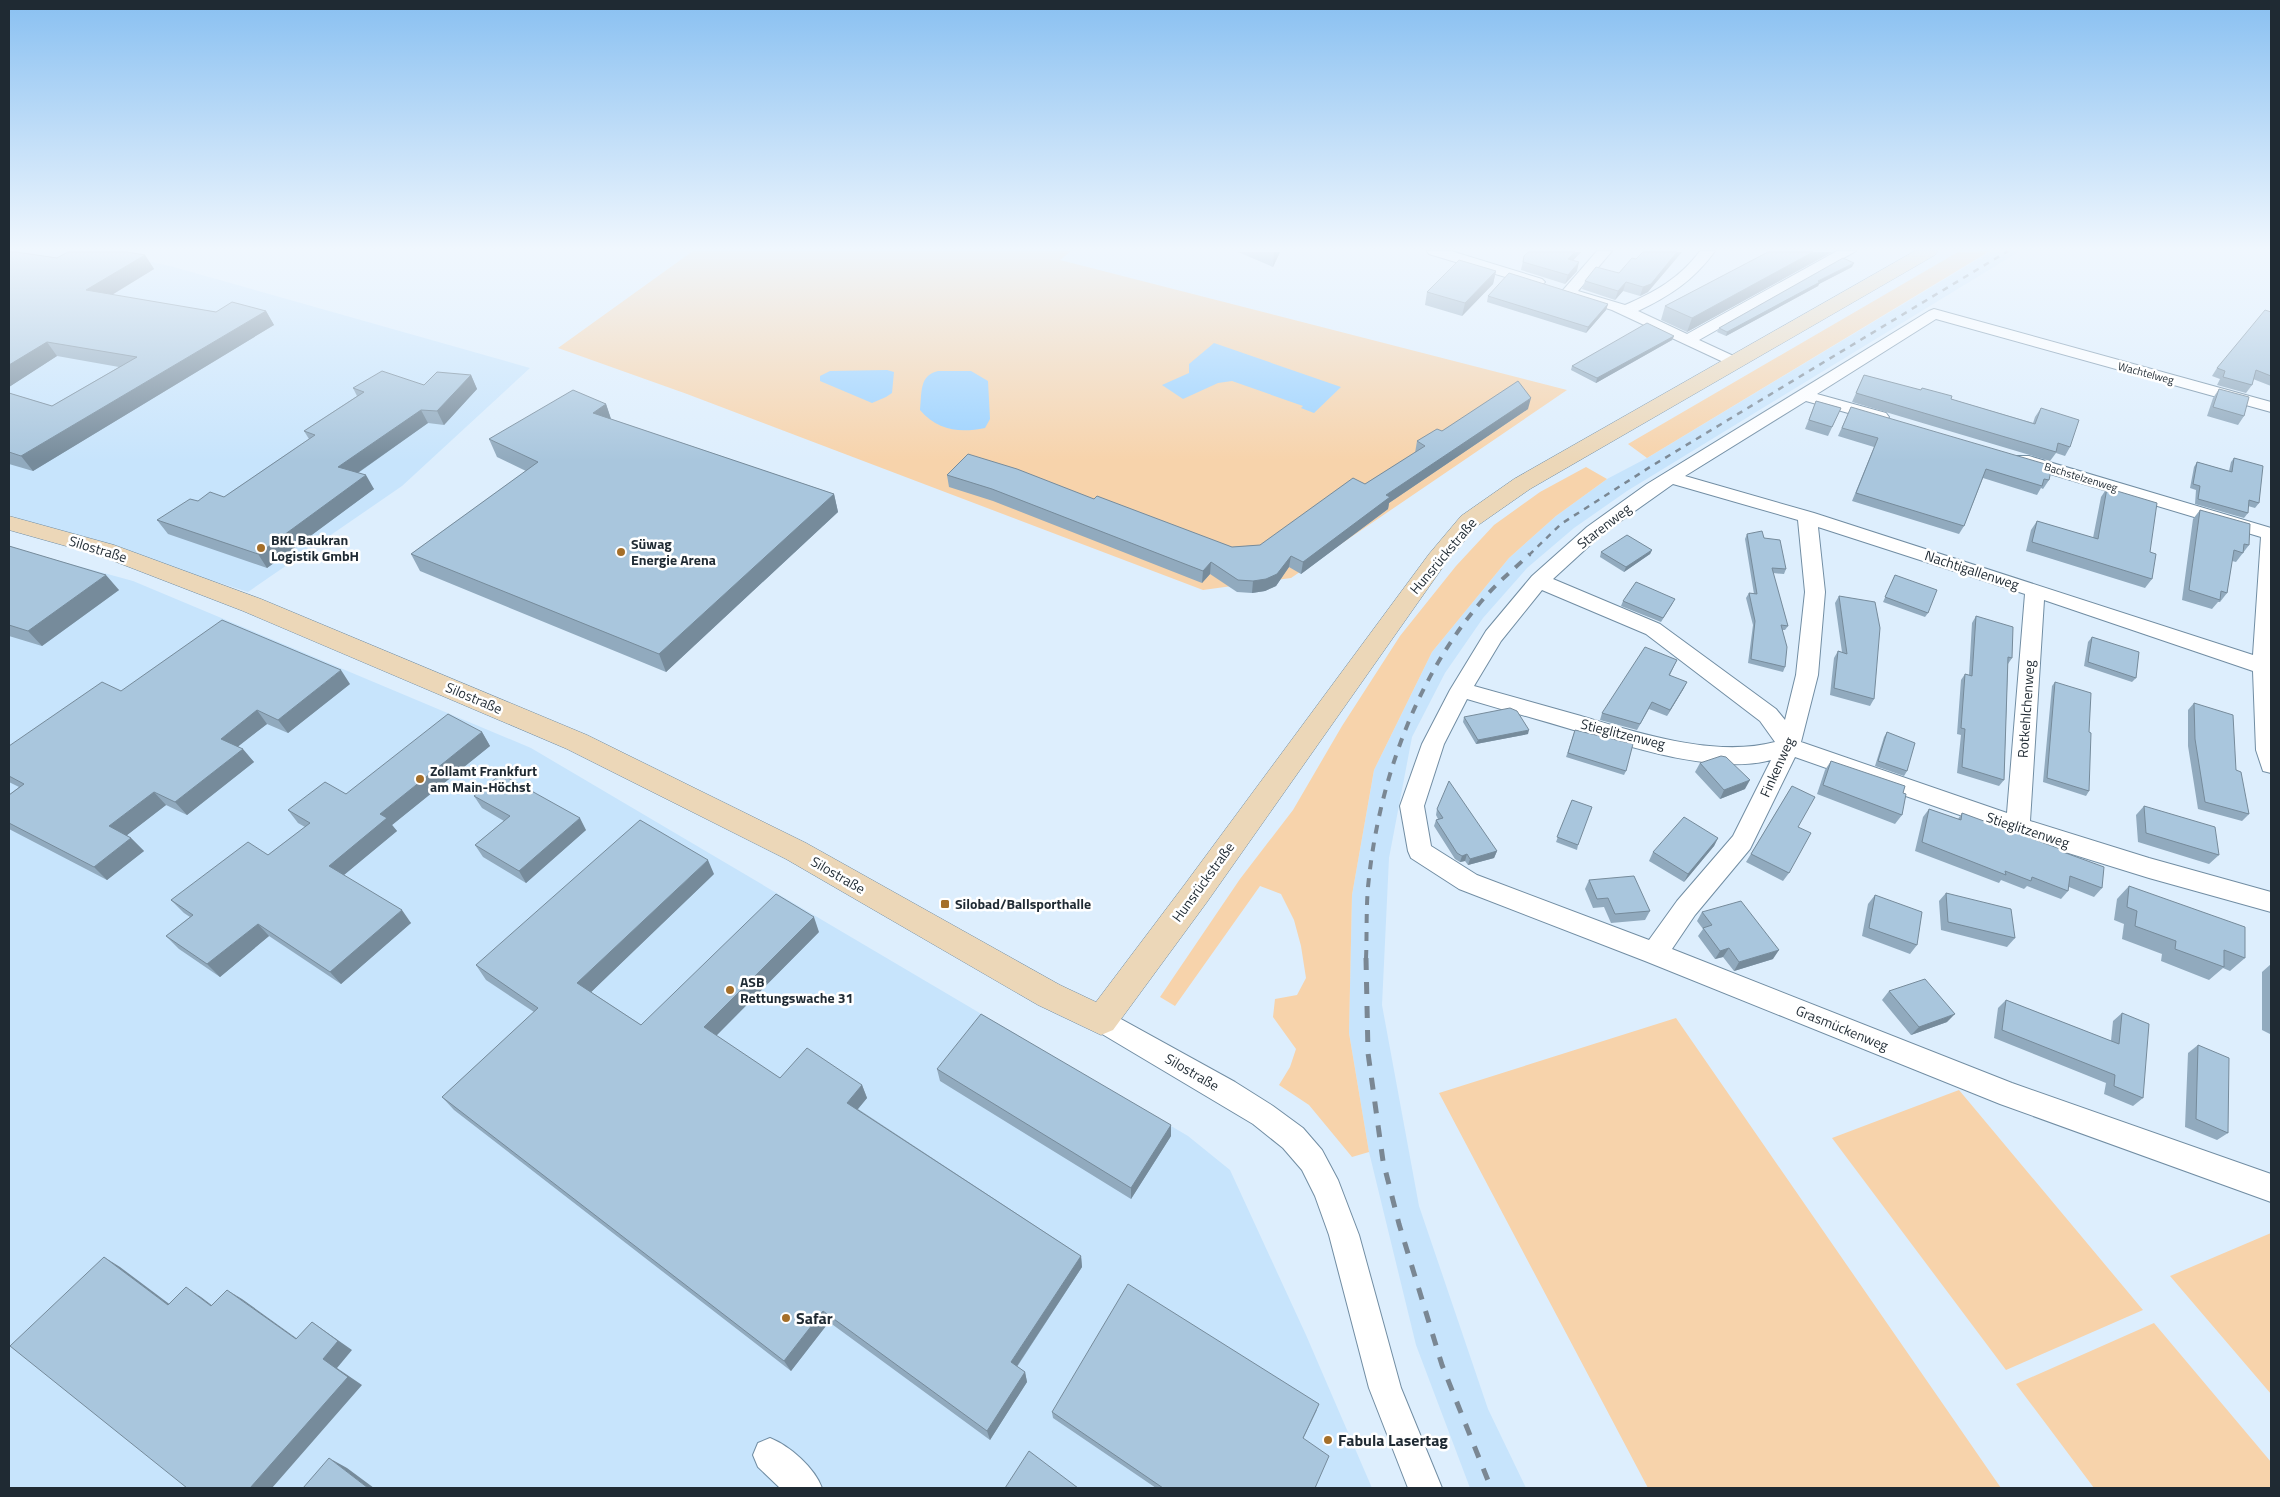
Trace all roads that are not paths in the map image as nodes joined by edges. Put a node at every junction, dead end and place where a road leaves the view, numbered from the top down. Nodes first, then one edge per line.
1 (1646, 321) edge
2 (1722, 321) edge
3 (1807, 321) edge
4 (1923, 321) edge
5 (1959, 321) edge
6 (1687, 340) junction
7 (1734, 362) junction
8 (1804, 395) junction
9 (2271, 407) edge
10 (1899, 423) edge
11 (2004, 454) edge
12 (1670, 477) junction
13 (1806, 517) junction
14 (9, 523) edge
15 (2271, 534) edge
16 (1539, 581) junction
17 (2035, 590) junction
18 (2267, 667) edge
19 (1460, 690) junction
20 (1789, 746) junction
21 (2271, 765) edge
22 (2018, 828) junction
23 (1420, 851) joint
24 (2271, 902) edge
25 (1654, 954) junction
26 (1101, 1020) junction
27 (2271, 1188) edge
28 (770, 1455) dead end
29 (805, 1488) edge
30 (1425, 1488) edge

1 - 6 street
2 - 6 street
3 - 7 main road, Hunsrückstraße
4 - 8 street, Starenweg
5 - 9 street, Wachtelweg
6 - 7 street
7 - 26 main road, Hunsrückstraße
8 - 10 street
8 - 12 street, Starenweg
11 - 15 street, Bachstelzenweg
12 - 13 street, Nachtigallenweg
12 - 16 street, Starenweg
13 - 17 street, Nachtigallenweg
13 - 20 street, Finkenweg
14 - 26 main road, Silostraße
15 - 18 street
16 - 19 street, Starenweg
16 - 20 street
17 - 18 street, Nachtigallenweg
17 - 22 street, Rotkehlchenweg
18 - 21 street
19 - 20 street, Stieglitzenweg
19 - 23 street, Starenweg
20 - 22 street, Stieglitzenweg
20 - 25 street, Finkenweg
22 - 24 street, Stieglitzenweg
23 - 25 street, Grasmückenweg
25 - 27 street, Grasmückenweg
26 - 30 street, Silostraße
28 - 29 street

